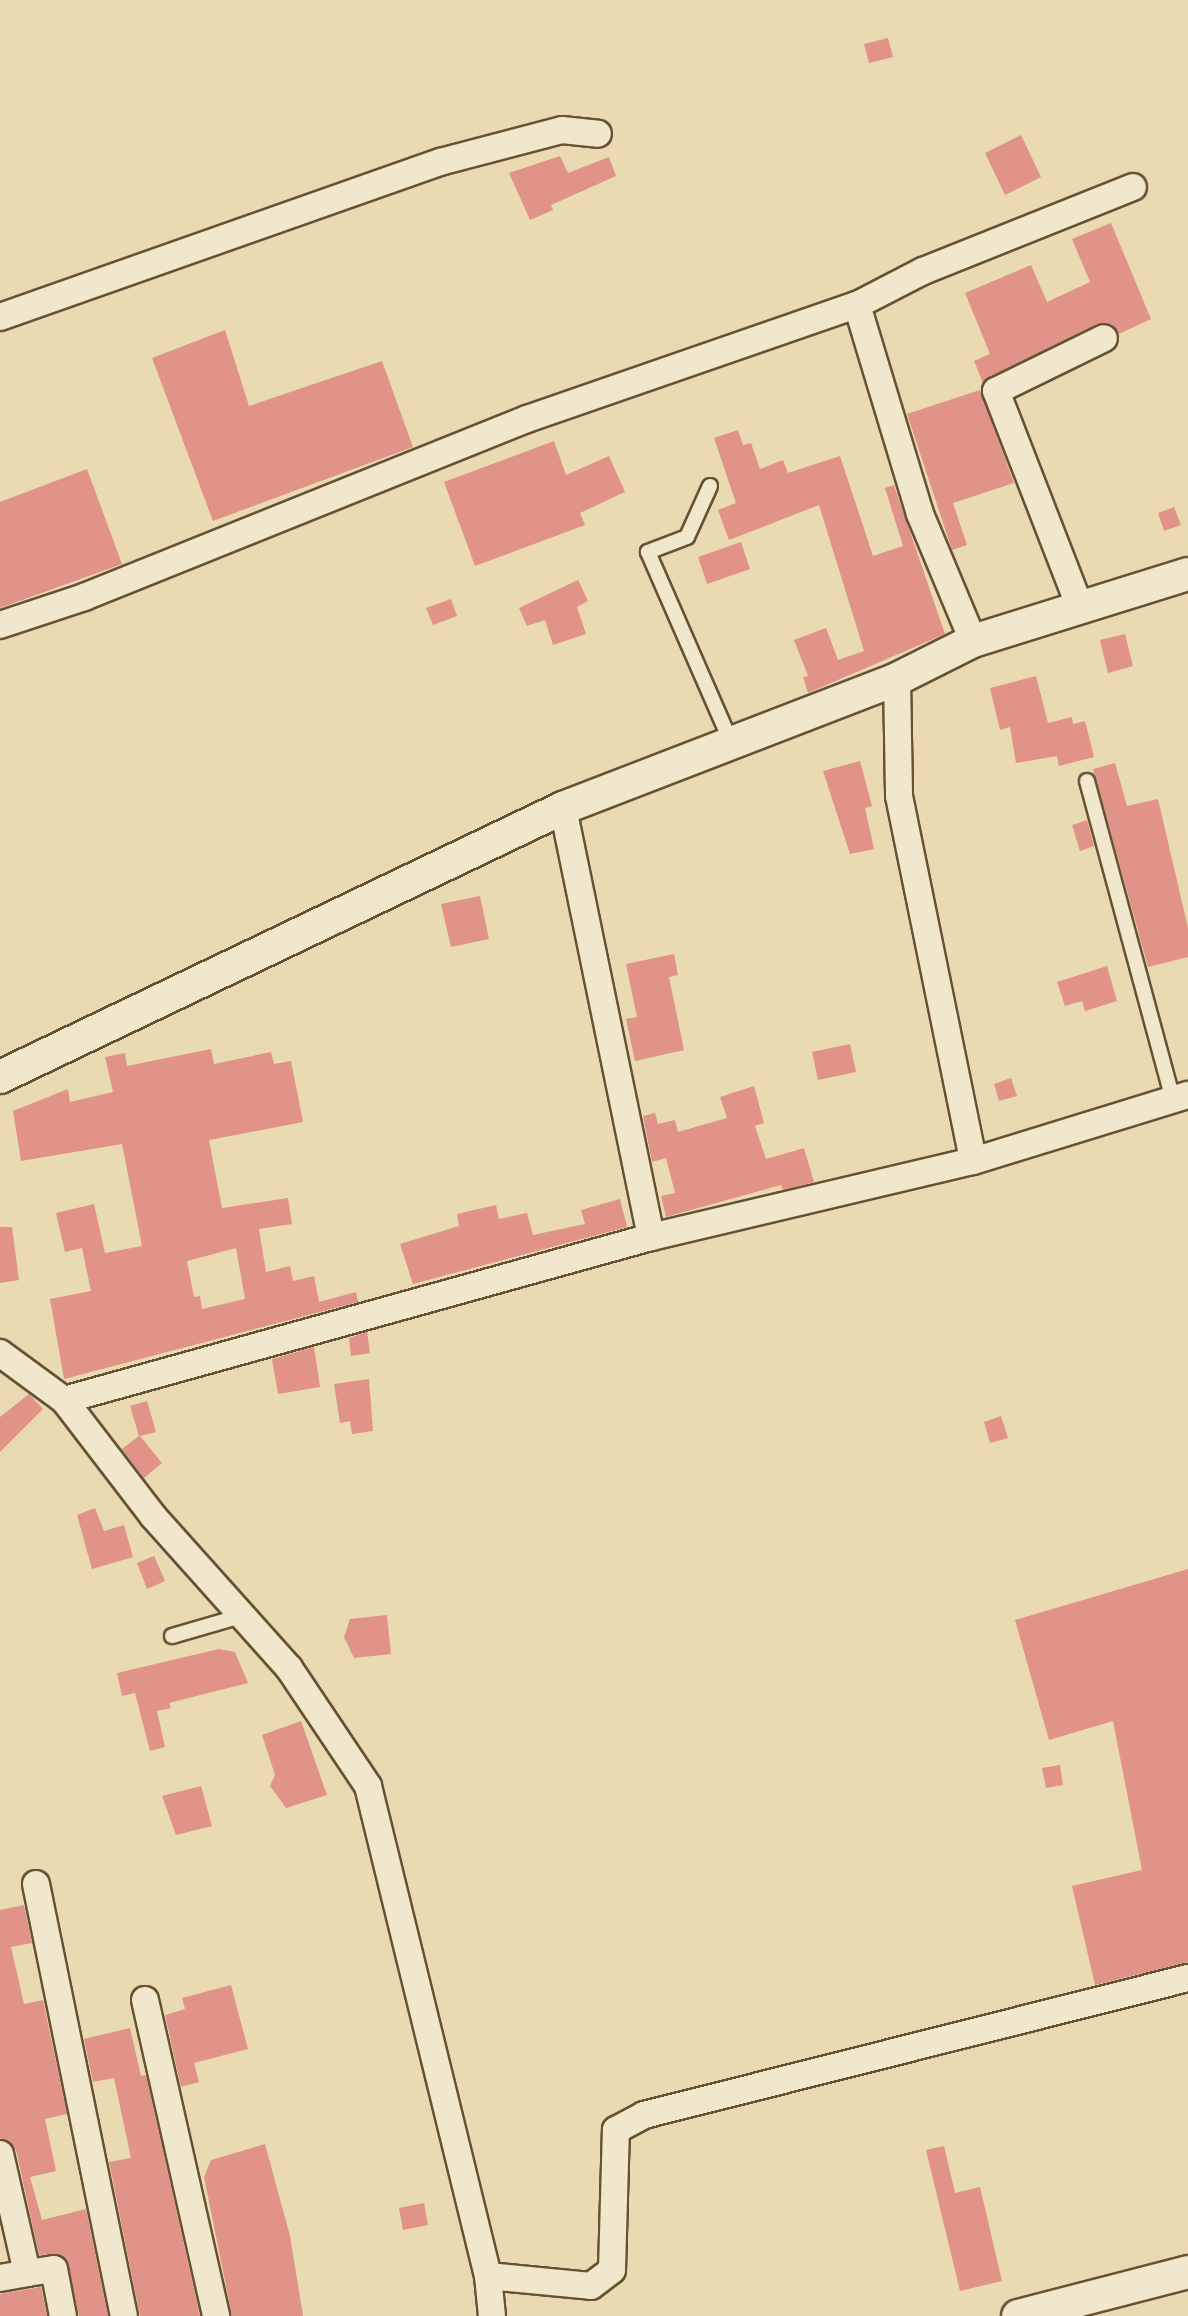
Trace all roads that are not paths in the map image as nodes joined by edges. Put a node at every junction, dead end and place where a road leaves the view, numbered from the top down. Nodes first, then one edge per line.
1 (598, 134) dead end
2 (1133, 187) dead end
3 (857, 305) junction
4 (0, 317) edge
5 (1104, 338) dead end
6 (710, 486) dead end
7 (1188, 574) edge
8 (1081, 610) junction
9 (0, 625) edge
10 (973, 641) junction
11 (897, 679) junction
12 (731, 742) junction
13 (1087, 781) dead end
14 (563, 808) junction
15 (0, 1077) edge
16 (1180, 1098) edge
17 (973, 1161) junction
18 (651, 1237) junction
19 (0, 1353) edge
20 (64, 1400) junction
21 (241, 1616) junction
22 (172, 1636) dead end
23 (36, 1884) dead end
24 (1188, 1978) edge
25 (145, 2000) dead end
26 (0, 2154) edge
27 (1188, 2272) edge
28 (27, 2273) junction
29 (488, 2276) junction
30 (0, 2278) edge
31 (63, 2316) edge
32 (124, 2316) edge
33 (216, 2316) edge
34 (492, 2316) edge
35 (1018, 2316) edge

1 - 4 street
2 - 3 street
3 - 9 street
3 - 10 street
5 - 8 street
6 - 12 lane
7 - 8 street
8 - 10 street
10 - 11 street
11 - 12 street
11 - 17 street
12 - 14 street
13 - 16 lane
14 - 15 street
14 - 18 street
16 - 17 street
17 - 18 street
18 - 20 street
19 - 20 street
20 - 21 street
21 - 22 lane
21 - 29 street
23 - 32 street
24 - 29 street
25 - 33 street
26 - 28 street
27 - 35 street
28 - 30 street
28 - 31 street
29 - 34 street

